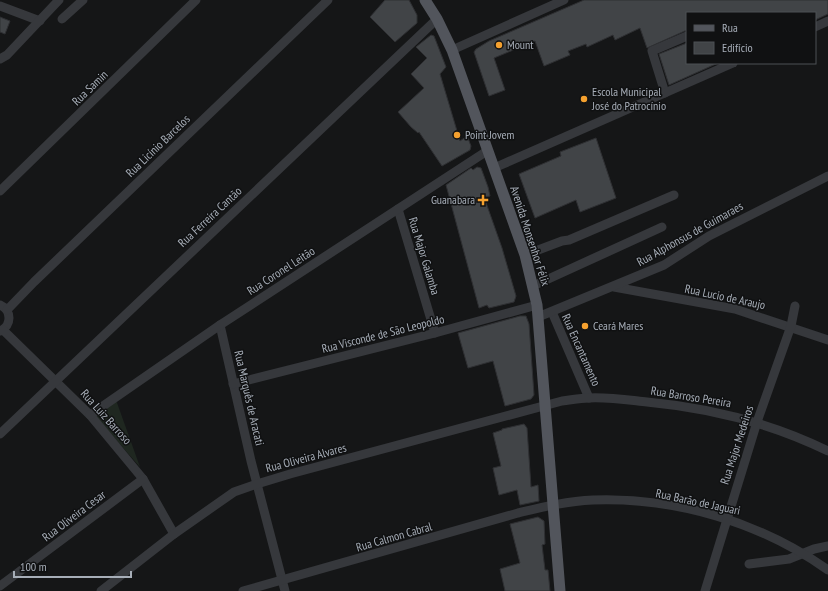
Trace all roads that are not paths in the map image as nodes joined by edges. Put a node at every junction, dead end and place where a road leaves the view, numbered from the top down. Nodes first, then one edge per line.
1 (59, 0) edge
2 (196, 0) edge
3 (328, 0) edge
4 (425, 0) edge
5 (564, 0) edge
6 (79, 1) edge
7 (0, 6) edge
8 (62, 19) dead end
9 (437, 19) junction
10 (40, 20) junction
11 (828, 21) edge
12 (816, 27) edge
13 (686, 36) edge
14 (452, 50) junction
15 (2, 56) edge
16 (731, 64) edge
17 (666, 93) junction
18 (487, 151) junction
19 (494, 168) junction
20 (828, 176) edge
21 (0, 191) edge
22 (674, 195) dead end
23 (398, 209) junction
24 (662, 227) dead end
25 (525, 255) junction
26 (533, 286) junction
27 (614, 286) junction
28 (537, 305) junction
29 (795, 306) dead end
30 (4, 308) edge
31 (552, 312) junction
32 (538, 318) junction
33 (220, 326) junction
34 (791, 326) junction
35 (2, 331) edge
36 (435, 334) junction
37 (828, 340) edge
38 (56, 380) junction
39 (233, 384) junction
40 (589, 398) junction
41 (545, 405) junction
42 (90, 415) junction
43 (757, 422) junction
44 (0, 434) edge
45 (828, 451) edge
46 (143, 479) junction
47 (257, 484) junction
48 (552, 505) junction
49 (727, 518) junction
50 (174, 534) junction
51 (828, 546) edge
52 (804, 553) junction
53 (748, 564) dead end
54 (828, 570) edge
55 (282, 581) junction
56 (0, 586) edge
57 (559, 589) edge
58 (101, 591) edge
59 (243, 591) edge
60 (285, 591) edge
61 (705, 591) edge

1 - 10 street
2 - 21 street, Rua Samin
3 - 30 street, Rua Licínio Barcelos
4 - 9 main road, Avenida Monsenhor Félix
5 - 14 street
6 - 8 street
7 - 10 street
9 - 14 main road, Avenida Monsenhor Félix
9 - 38 street, Rua Ferreira Cantão
10 - 15 street
11 - 12 street
13 - 17 street
14 - 18 main road, Avenida Monsenhor Félix
16 - 17 street
17 - 19 street
18 - 19 main road, Avenida Monsenhor Félix
18 - 23 street, Rua Coronel Leitão
19 - 25 main road, Avenida Monsenhor Félix
20 - 27 street, Rua Alphonsus de Guimaraes
22 - 25 street
23 - 33 street, Rua Coronel Leitão
23 - 36 street, Rua Major Galamba
24 - 26 street
25 - 26 main road, Avenida Monsenhor Félix
26 - 28 main road, Avenida Monsenhor Félix
27 - 31 street, Rua Alphonsus de Guimaraes
27 - 34 street, Rua Lucio de Araujo
28 - 32 main road, Avenida Monsenhor Félix
28 - 36 street, Rua Visconde de São Leopoldo
29 - 34 street, Rua Major Medeiros
30 - 35 street
31 - 32 street, Rua Alphonsus de Guimaraes
31 - 40 street, Rua Encantamento
32 - 41 main road, Avenida Monsenhor Félix
33 - 39 street, Rua Marquês de Aracati
33 - 42 street, Rua Coronel Leitão
34 - 37 street, Rua Lucio de Araujo
34 - 43 street, Rua Major Medeiros
35 - 38 street, Rua Luiz Barroso
36 - 39 street, Rua Visconde de São Leopoldo
38 - 42 street, Rua Luiz Barroso
38 - 44 street, Rua Ferreira Cantão
39 - 47 street, Rua Marquês de Aracati
40 - 41 street, Rua Barroso Pereira
40 - 43 street, Rua Barroso Pereira
41 - 47 street, Rua Oliveira Alvares
41 - 48 main road, Avenida Monsenhor Félix
42 - 46 street, Rua Luiz Barroso
43 - 45 street, Rua Barroso Pereira
43 - 49 street, Rua Major Medeiros
46 - 50 street, Rua Luiz Barroso
46 - 56 street, Rua Oliveira Cesar
47 - 50 street, Rua Oliveira Alvares
47 - 55 street, Rua Marquês de Aracati
48 - 49 street, Rua Barão de Jaguari
48 - 55 street, Rua Calmon Cabral
48 - 57 main road, Avenida Monsenhor Félix
49 - 52 street, Rua Barão de Jaguari
49 - 61 street, Rua Major Medeiros
50 - 58 street, Rua Oliveira Alvares
51 - 52 street
52 - 53 street
52 - 54 street, Rua Barão de Jaguari
55 - 59 street, Rua Calmon Cabral
55 - 60 street, Rua Marquês de Aracati

